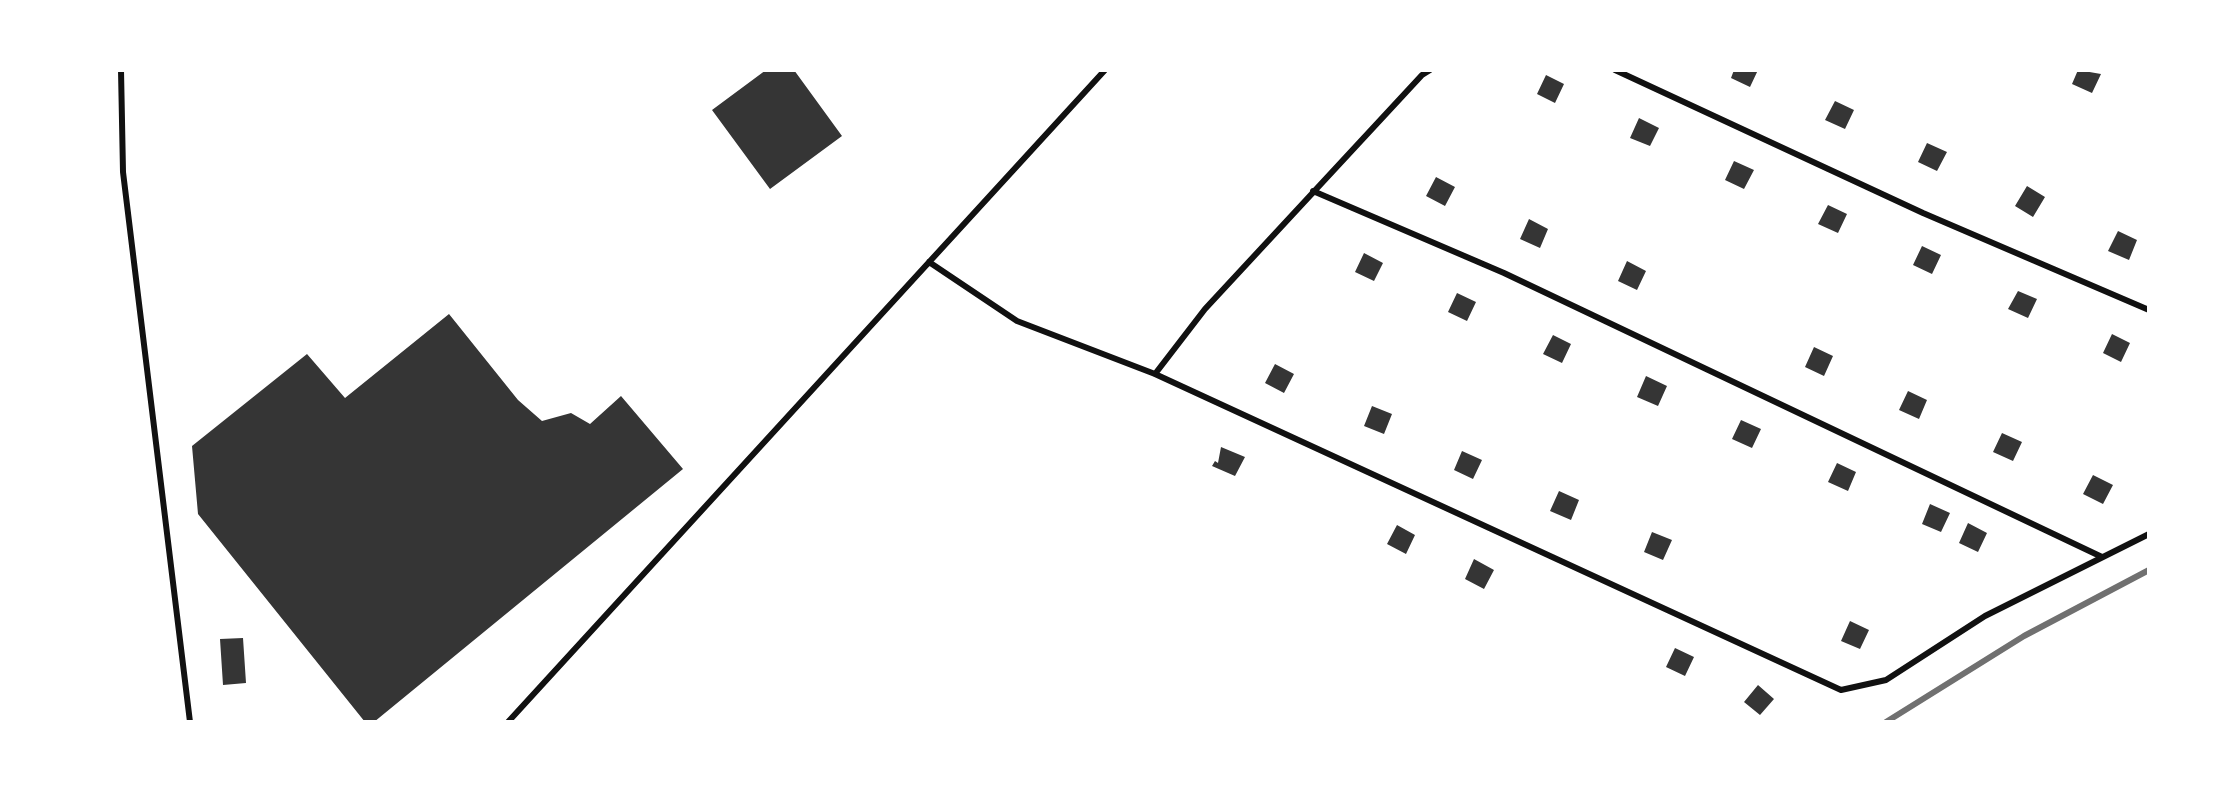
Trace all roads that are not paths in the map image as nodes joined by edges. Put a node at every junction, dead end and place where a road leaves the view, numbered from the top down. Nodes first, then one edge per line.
1 (121, 70) edge
2 (1105, 70) edge
3 (1430, 70) edge
4 (1615, 70) edge
5 (1313, 191) junction
6 (929, 262) junction
7 (2149, 310) edge
8 (1155, 374) junction
9 (2149, 534) edge
10 (2102, 557) junction
11 (190, 722) edge
12 (508, 722) edge

1 - 11 lane
2 - 6 lane
3 - 5 lane
4 - 7 lane
5 - 8 lane
5 - 10 lane
6 - 8 lane
6 - 12 lane
8 - 10 lane
9 - 10 lane

